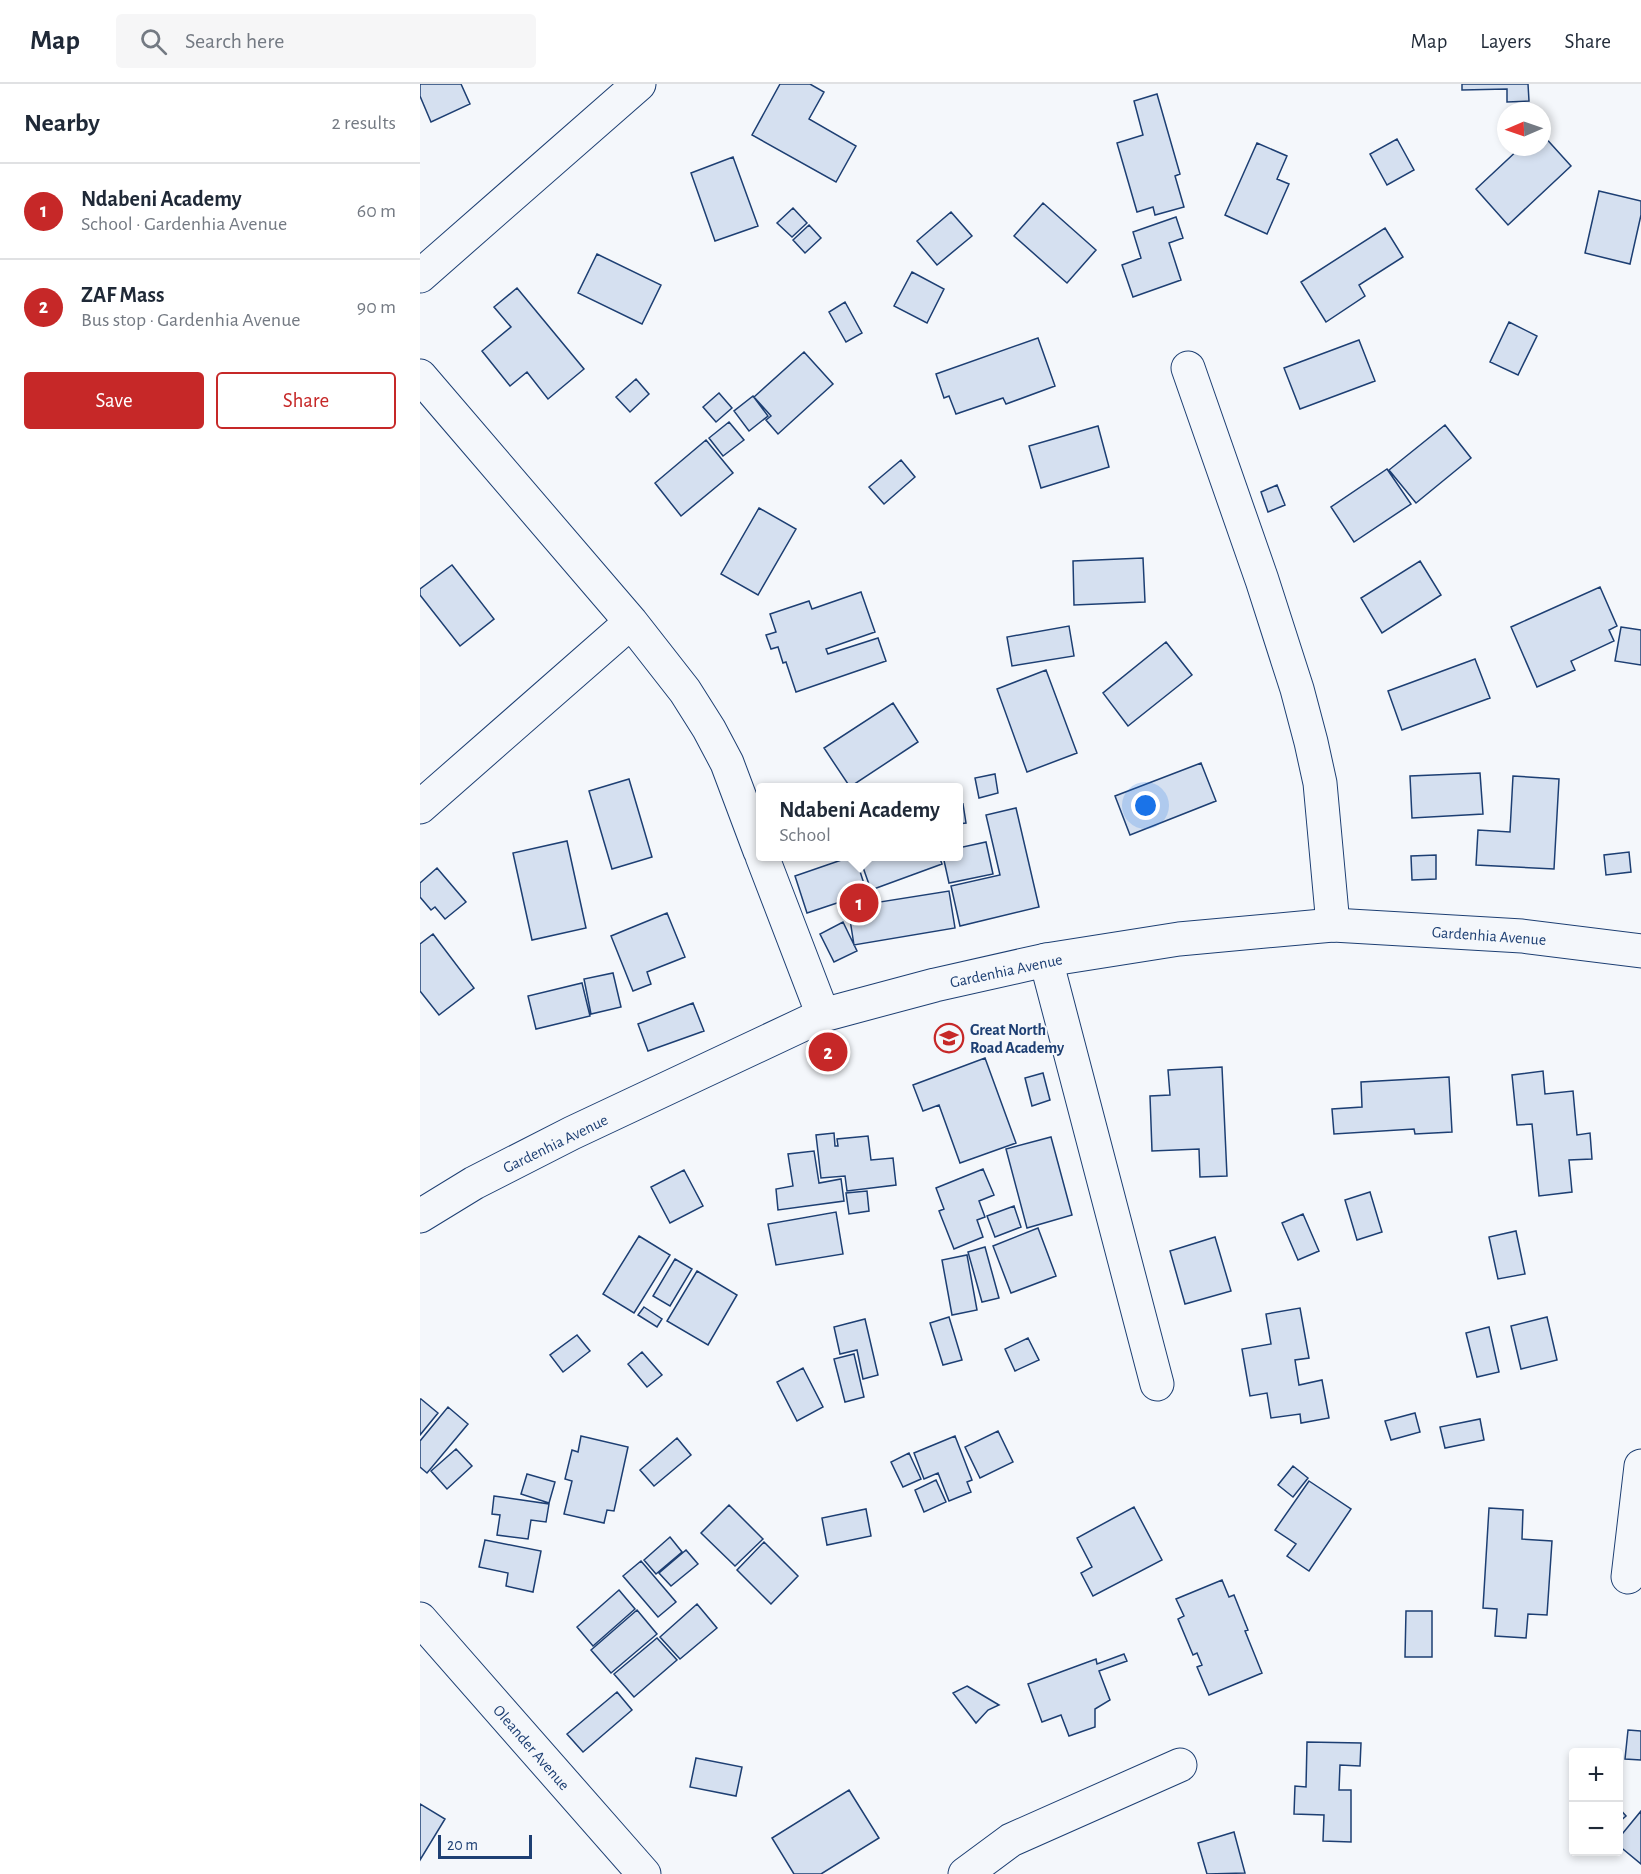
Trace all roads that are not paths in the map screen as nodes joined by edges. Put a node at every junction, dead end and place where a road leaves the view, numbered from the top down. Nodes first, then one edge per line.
1 (639, 84) edge
2 (420, 276) edge
3 (1188, 368) dead end
4 (420, 376) edge
5 (631, 622) junction
6 (420, 807) edge
7 (756, 840) edge
8 (764, 861) edge
9 (1333, 925) junction
10 (1641, 951) edge
11 (1046, 960) junction
12 (823, 1015) junction
13 (420, 1216) edge
14 (1157, 1384) dead end
15 (1641, 1466) edge
16 (1628, 1577) dead end
17 (420, 1619) edge
18 (1180, 1765) dead end
19 (644, 1874) edge
20 (965, 1874) edge

1 - 2 street
3 - 9 street
4 - 5 street
5 - 6 street
5 - 7 street
8 - 12 street
9 - 10 street, Gardenhia Avenue
9 - 11 street, Gardenhia Avenue
11 - 12 street, Gardenhia Avenue
11 - 14 street
12 - 13 street, Gardenhia Avenue
15 - 16 street
17 - 19 street, Oleander Avenue
18 - 20 street

